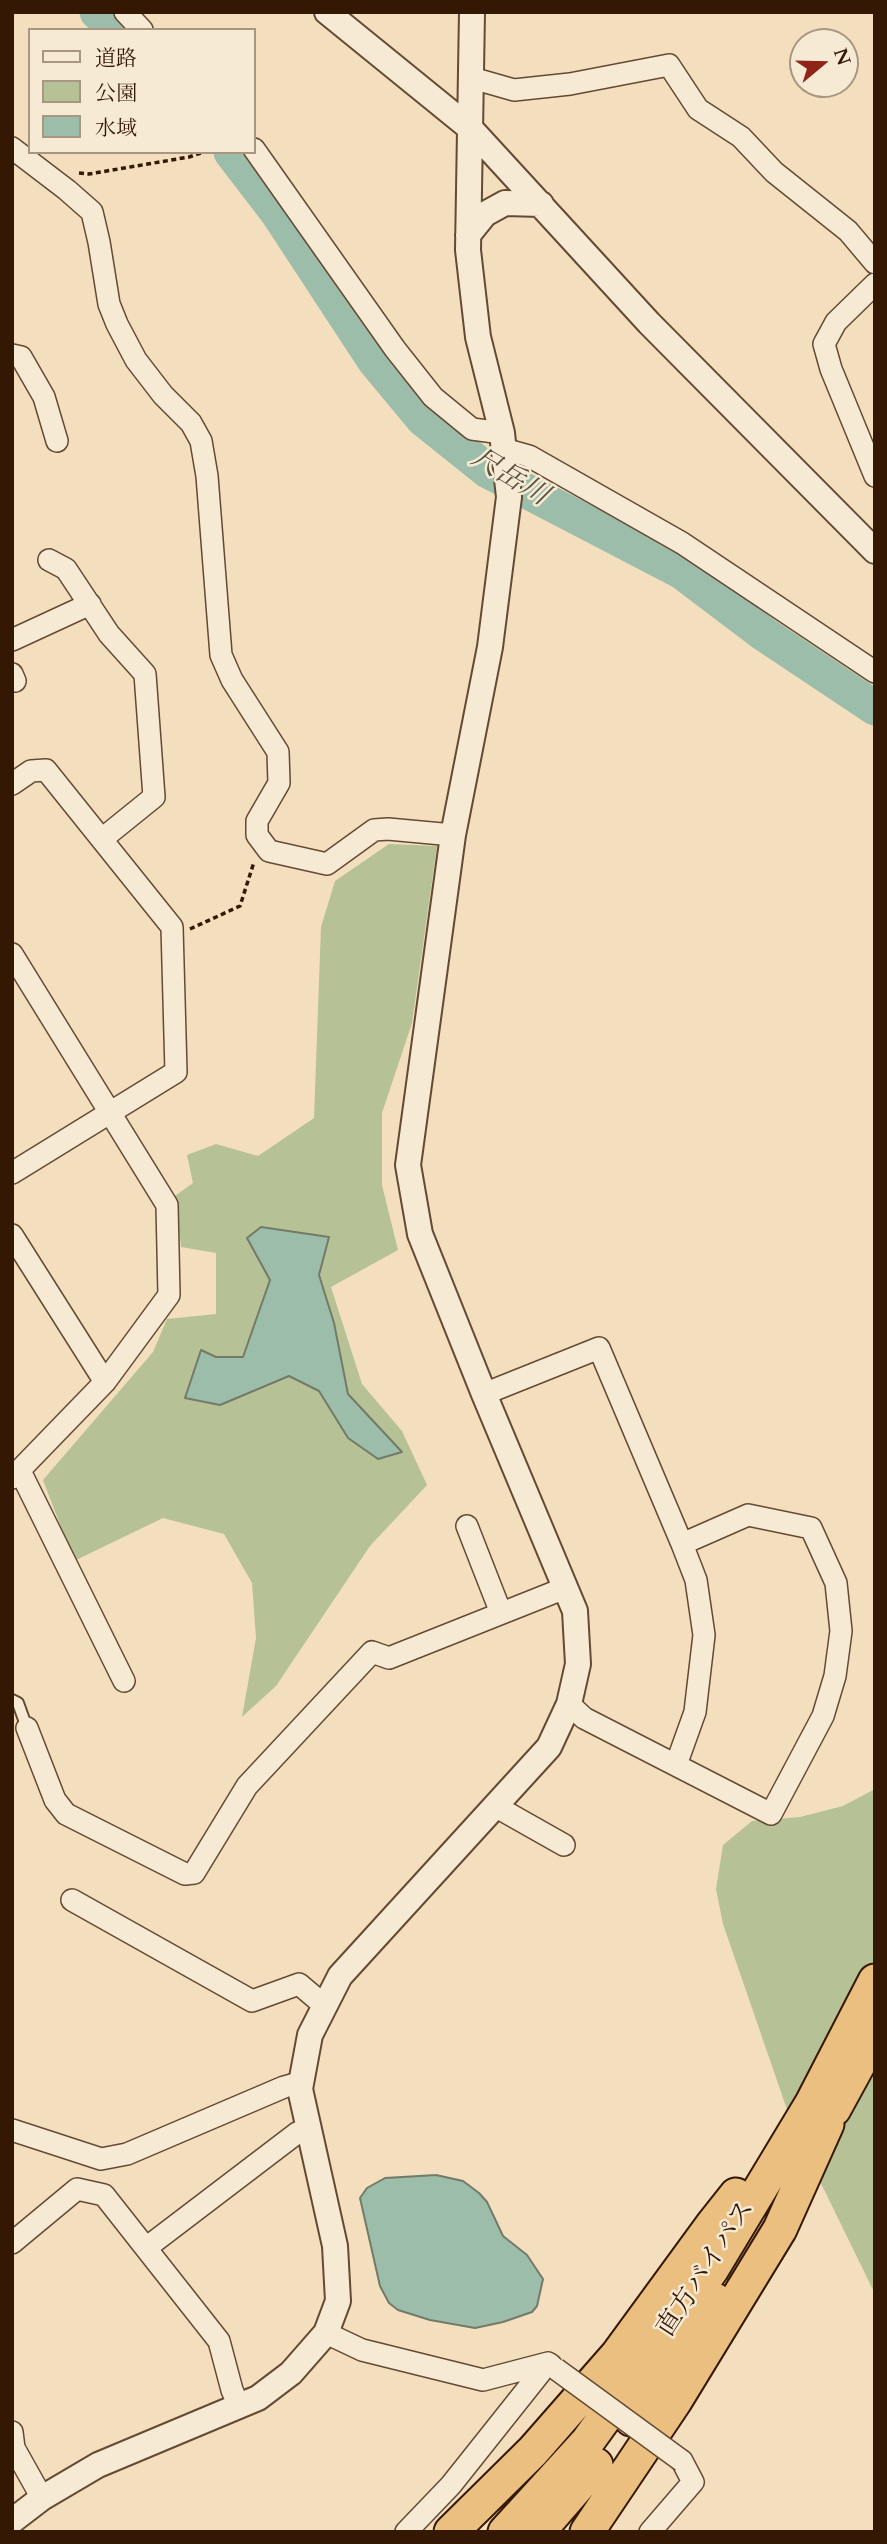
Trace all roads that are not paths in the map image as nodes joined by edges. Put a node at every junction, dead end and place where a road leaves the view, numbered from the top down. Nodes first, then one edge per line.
1 (125, 12) edge
2 (327, 12) edge
3 (472, 12) edge
4 (140, 28) edge
5 (472, 78) junction
6 (471, 129) junction
7 (12, 148) edge
8 (256, 152) edge
9 (541, 204) junction
10 (468, 235) junction
11 (875, 263) edge
12 (875, 284) edge
13 (12, 355) edge
14 (57, 441) dead end
15 (503, 445) junction
16 (875, 476) edge
17 (875, 550) edge
18 (49, 560) dead end
19 (90, 604) junction
20 (12, 640) edge
21 (875, 672) edge
22 (12, 783) edge
23 (453, 835) junction
24 (102, 839) junction
25 (12, 954) edge
26 (110, 1113) junction
27 (12, 1173) edge
28 (12, 1235) edge
29 (105, 1382) junction
30 (484, 1394) junction
31 (16, 1474) edge
32 (467, 1526) dead end
33 (682, 1544) junction
34 (565, 1588) junction
35 (501, 1614) junction
36 (124, 1681) dead end
37 (12, 1700) edge
38 (569, 1704) junction
39 (27, 1728) joint
40 (676, 1765) junction
41 (495, 1805) junction
42 (564, 1845) dead end
43 (72, 1900) dead end
44 (875, 1982) edge
45 (324, 2006) junction
46 (875, 2034) edge
47 (302, 2082) junction
48 (820, 2113) junction
49 (309, 2129) junction
50 (12, 2130) edge
51 (12, 2243) edge
52 (146, 2248) junction
53 (326, 2333) junction
54 (552, 2366) junction
55 (239, 2406) junction
56 (12, 2432) edge
57 (42, 2498) junction
58 (12, 2521) edge
59 (407, 2532) edge
60 (451, 2532) edge
61 (505, 2532) edge
62 (538, 2532) edge
63 (587, 2532) edge
64 (650, 2532) edge

1 - 4 street
2 - 6 street
3 - 5 street
5 - 6 street
5 - 11 street
6 - 9 street
6 - 10 street
7 - 23 street
8 - 15 street
9 - 10 street
9 - 17 street
10 - 15 street
12 - 16 street
13 - 14 street
15 - 21 street
15 - 23 street
18 - 19 street
19 - 20 street
19 - 24 street
22 - 24 street
23 - 30 street
24 - 26 street
25 - 26 street
26 - 27 street
26 - 29 street
28 - 29 street
29 - 31 street
30 - 33 street
30 - 34 street
31 - 36 street
32 - 35 street
33 - 40 street
33 - 40 street
34 - 35 street
34 - 38 street
35 - 39 street
37 - 39 lane
38 - 40 street
38 - 41 street
41 - 42 street
41 - 45 street
43 - 45 street
44 - 48 highway, 直方バイパス
45 - 47 street
46 - 48 highway, 直方バイパス
47 - 49 street
47 - 50 street
48 - 60 highway
48 - 61 highway, 直方バイパス
48 - 62 highway, 直方バイパス
48 - 63 highway
49 - 52 street
49 - 53 street
51 - 52 street
52 - 55 street
53 - 54 street
53 - 55 street
54 - 59 street
54 - 64 street, bridge
55 - 57 street
56 - 57 street
57 - 58 street

